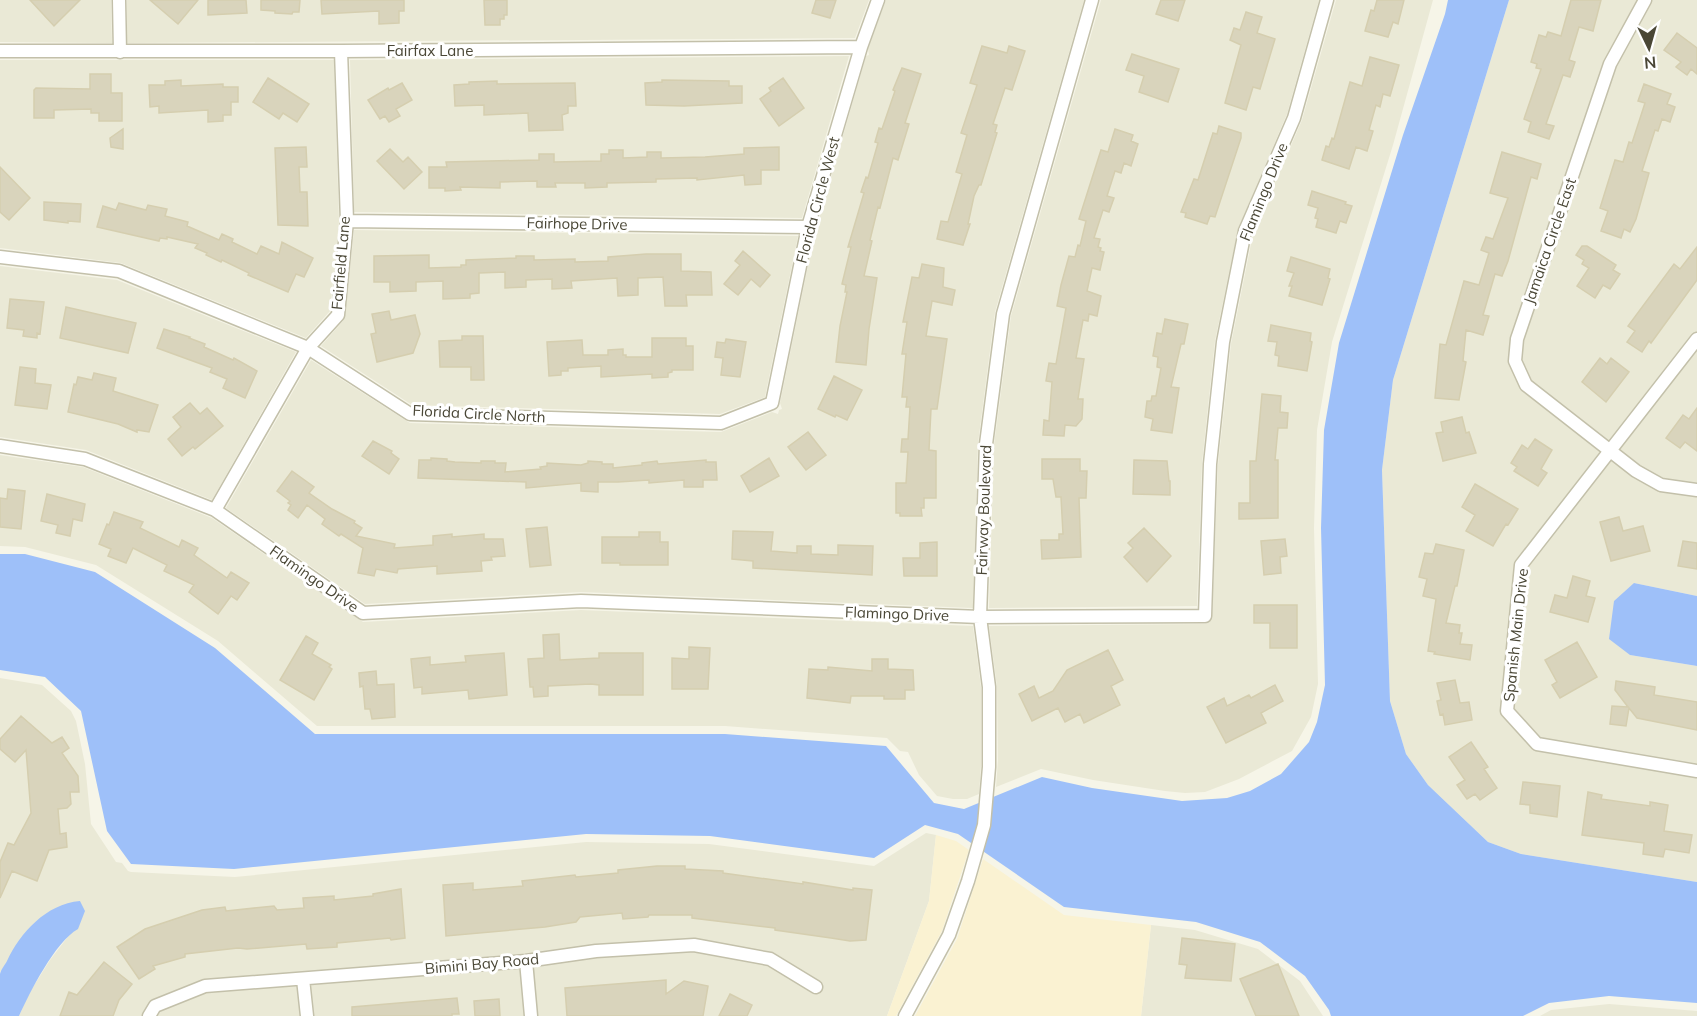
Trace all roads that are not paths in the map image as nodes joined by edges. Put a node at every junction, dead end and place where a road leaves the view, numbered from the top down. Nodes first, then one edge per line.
1 (119, 0) edge
2 (878, 0) edge
3 (1092, 0) edge
4 (1327, 0) edge
5 (1645, 0) edge
6 (861, 47) junction
7 (0, 51) edge
8 (341, 51) junction
9 (120, 52) junction
10 (347, 221) junction
11 (808, 227) junction
12 (0, 257) edge
13 (1697, 339) edge
14 (308, 348) junction
15 (772, 403) joint
16 (0, 446) edge
17 (1610, 451) junction
18 (1697, 490) edge
19 (215, 510) junction
20 (980, 617) junction
21 (1697, 771) edge
22 (526, 961) junction
23 (303, 980) junction
24 (816, 987) dead end
25 (149, 1016) edge
26 (307, 1016) edge
27 (531, 1016) edge
28 (905, 1016) edge

1 - 9 street
2 - 6 street, Florida Circle West
3 - 20 street, Fairway Boulevard
4 - 20 street, Flamingo Drive
5 - 17 street, Jamaica Circle East
6 - 8 street, Fairfax Lane
6 - 11 street, Florida Circle West
7 - 9 street, Fairfax Lane
8 - 9 street, Fairfax Lane
8 - 10 street, Fairfield Lane
10 - 11 street, Fairhope Drive
10 - 14 street, Fairfield Lane
11 - 15 street, Florida Circle West
12 - 14 street, Florida Circle North
13 - 17 street, Spanish Main Drive
14 - 15 street, Florida Circle North
14 - 19 street, Fairfield Lane
16 - 19 street, Flamingo Drive
17 - 18 street, Jamaica Circle East
17 - 21 street, Spanish Main Drive
19 - 20 street, Flamingo Drive
20 - 28 street, Fairway Boulevard
22 - 23 street, Bimini Bay Road
22 - 24 street, Bimini Bay Road
22 - 27 street
23 - 25 street, Bimini Bay Road
23 - 26 street

